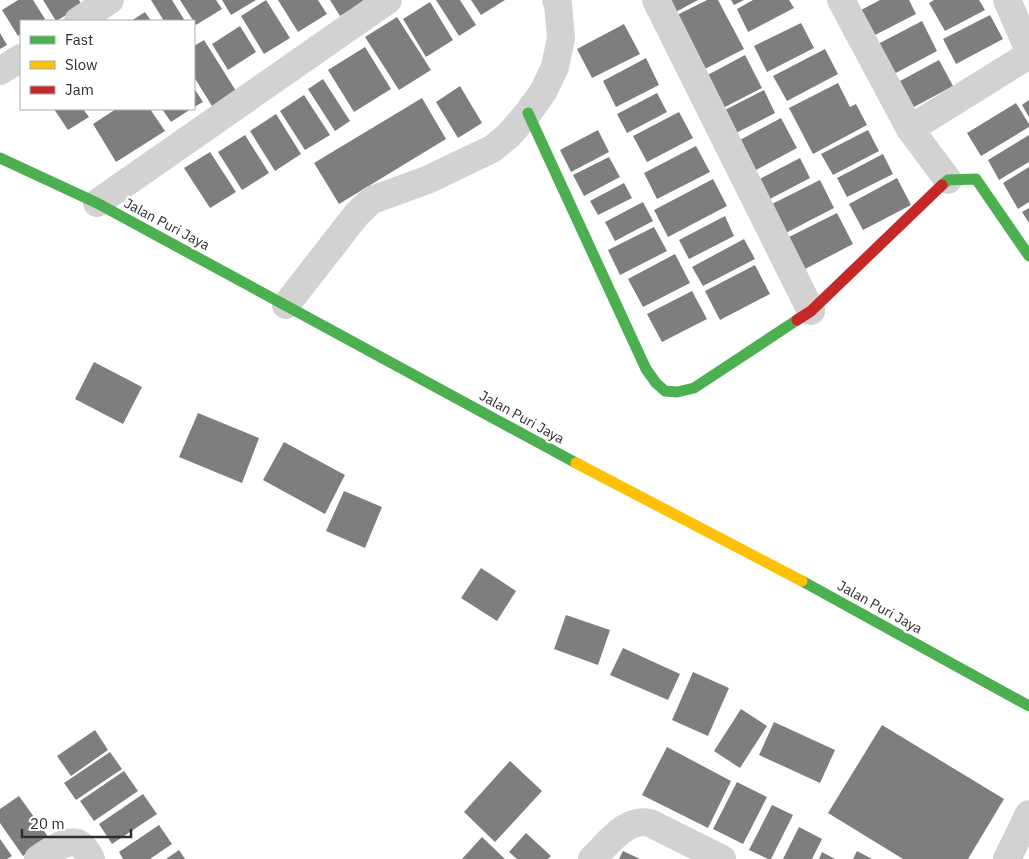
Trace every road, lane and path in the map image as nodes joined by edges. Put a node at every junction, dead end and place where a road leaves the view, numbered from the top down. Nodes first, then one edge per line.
1 (110, 0) edge
2 (388, 0) edge
3 (656, 0) edge
4 (841, 0) edge
5 (1006, 0) edge
6 (560, 1) edge
7 (80, 20) edge
8 (1029, 51) edge
9 (1029, 55) edge
10 (20, 59) edge
11 (0, 72) edge
12 (528, 113) junction
13 (910, 129) junction
14 (0, 158) edge
15 (948, 180) junction
16 (97, 203) junction
17 (1029, 256) edge
18 (286, 305) junction
19 (811, 311) junction
20 (1029, 706) edge
21 (1024, 824) edge
22 (38, 859) edge
23 (92, 859) edge
24 (592, 859) edge
25 (722, 859) edge
26 (1007, 859) edge

1 - 7 street
2 - 16 street
3 - 19 street
4 - 13 street
5 - 8 street
6 - 12 street
9 - 13 street
10 - 11 street
12 - 18 street
12 - 19 street
13 - 15 street
14 - 16 street, Jalan Puri Jaya
15 - 17 street
15 - 19 street
16 - 18 street, Jalan Puri Jaya
18 - 20 street, Jalan Puri Jaya
21 - 26 street
22 - 23 street
24 - 25 street

